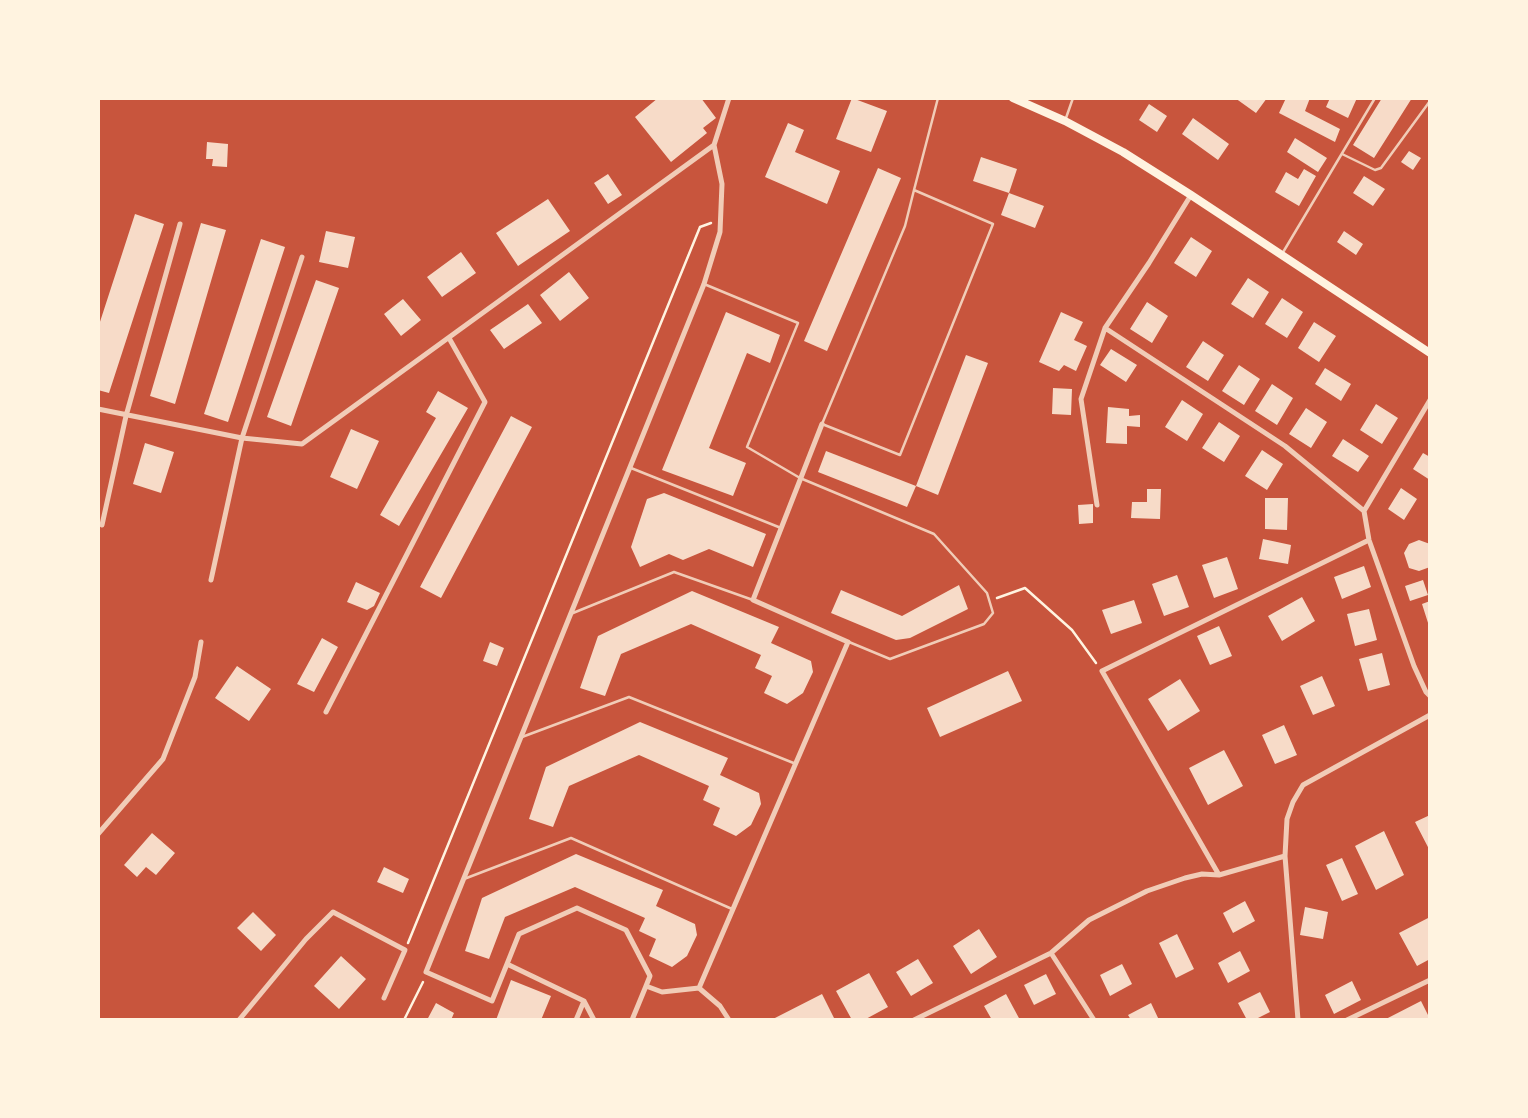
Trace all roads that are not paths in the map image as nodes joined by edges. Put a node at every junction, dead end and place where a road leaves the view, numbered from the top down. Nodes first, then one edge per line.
1 (729, 98) edge
2 (938, 98) edge
3 (1013, 98) edge
4 (1073, 98) edge
5 (1375, 98) edge
6 (1430, 101) edge
7 (1065, 121) junction
8 (714, 145) junction
9 (1342, 155) junction
10 (914, 190) junction
11 (1191, 195) junction
12 (180, 224) dead end
13 (1282, 255) junction
14 (302, 257) dead end
15 (704, 284) junction
16 (1105, 328) junction
17 (449, 338) junction
18 (1430, 353) edge
19 (1430, 400) edge
20 (98, 409) edge
21 (126, 416) junction
22 (822, 424) junction
23 (242, 438) junction
24 (630, 467) junction
25 (800, 478) junction
26 (1097, 506) dead end
27 (1364, 511) junction
28 (102, 525) dead end
29 (781, 528) junction
30 (1369, 540) junction
31 (211, 580) dead end
32 (752, 600) junction
33 (571, 613) junction
34 (201, 642) dead end
35 (848, 642) junction
36 (1430, 696) edge
37 (326, 712) dead end
38 (1430, 715) edge
39 (521, 737) junction
40 (796, 764) junction
41 (98, 834) edge
42 (1284, 856) junction
43 (1219, 875) junction
44 (464, 879) junction
45 (732, 909) junction
46 (1051, 953) junction
47 (507, 964) junction
48 (1428, 981) edge
49 (646, 986) junction
50 (699, 988) junction
51 (1430, 989) edge
52 (384, 998) dead end
53 (584, 1001) junction
54 (240, 1020) edge
55 (576, 1020) edge
56 (594, 1020) edge
57 (632, 1020) edge
58 (730, 1020) edge
59 (914, 1020) edge
60 (1094, 1020) edge
61 (1298, 1020) edge
62 (1347, 1020) edge

1 - 8 street
2 - 10 lane
3 - 7 main road
4 - 7 lane
5 - 9 lane
6 - 9 lane
7 - 11 main road
8 - 15 street
8 - 17 street
9 - 13 lane
10 - 22 lane
10 - 22 lane
11 - 13 main road
11 - 16 street
12 - 21 street
13 - 18 main road
14 - 23 street
15 - 24 street
15 - 25 lane
16 - 26 street
16 - 27 street
17 - 23 street
17 - 37 street
19 - 27 street
20 - 21 street
21 - 23 street
21 - 28 street
22 - 25 street
23 - 31 street
24 - 29 lane
24 - 33 street
25 - 29 street
25 - 35 lane
27 - 30 street
29 - 32 street
30 - 36 street
30 - 43 street
32 - 33 lane
32 - 35 street
33 - 39 street
34 - 41 street
35 - 40 street
38 - 42 street
39 - 40 lane
39 - 44 street
40 - 45 street
42 - 43 street
42 - 61 street
43 - 46 street
44 - 45 lane
44 - 47 street
45 - 50 street
46 - 59 street
46 - 60 street
47 - 49 street
47 - 53 street
48 - 51 street
48 - 62 street
49 - 50 street
49 - 57 street
50 - 58 street
52 - 54 street
53 - 55 street
53 - 56 street

